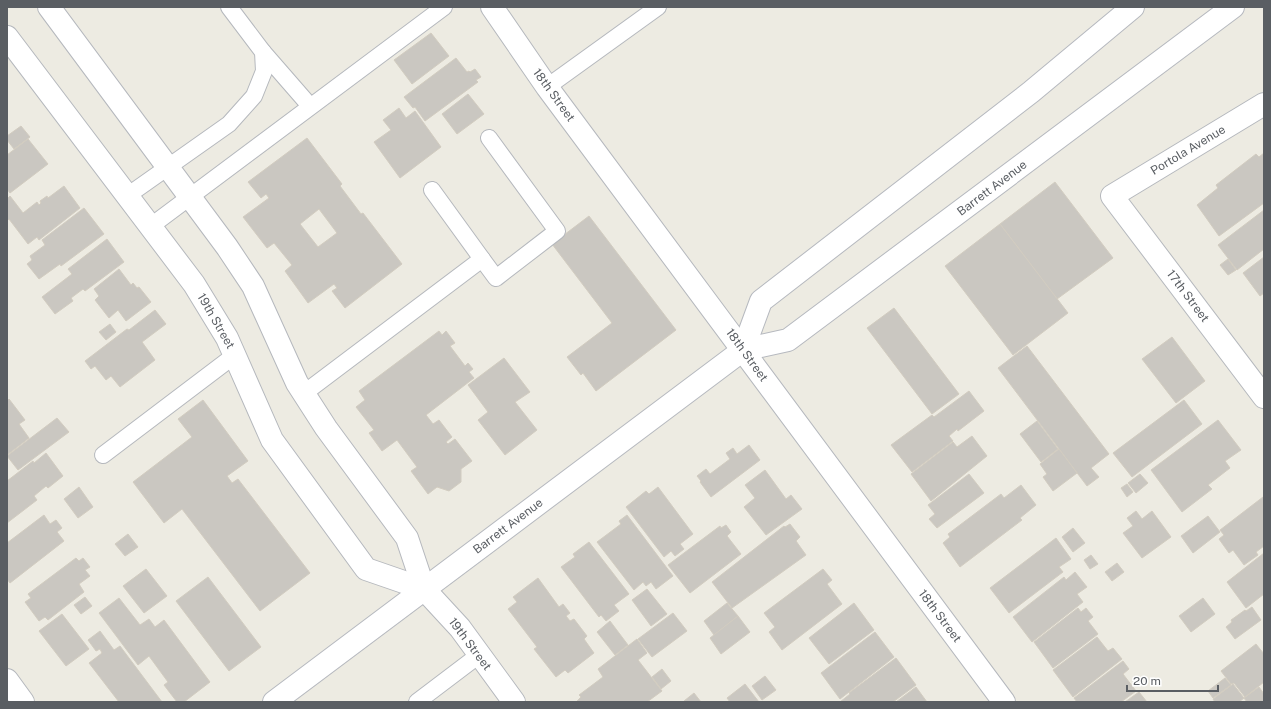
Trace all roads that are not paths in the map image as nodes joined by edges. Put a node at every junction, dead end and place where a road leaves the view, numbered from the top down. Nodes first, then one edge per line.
1 (49, 7) edge
2 (229, 7) edge
3 (444, 7) edge
4 (492, 7) edge
5 (658, 7) edge
6 (1133, 7) edge
7 (1233, 7) edge
8 (7, 37) edge
9 (263, 52) junction
10 (547, 87) junction
11 (1264, 104) edge
12 (310, 106) junction
13 (489, 138) dead end
14 (168, 166) junction
15 (432, 190) dead end
16 (127, 196) junction
17 (190, 196) junction
18 (1112, 196) joint
19 (151, 226) junction
20 (482, 259) junction
21 (742, 350) junction
22 (235, 355) junction
23 (304, 394) junction
24 (1264, 397) edge
25 (103, 455) dead end
26 (424, 589) junction
27 (479, 655) junction
28 (7, 680) edge
29 (23, 702) edge
30 (274, 702) edge
31 (417, 702) edge
32 (514, 702) edge
33 (1004, 702) edge

1 - 14 street, 19th Street
2 - 9 lane
3 - 12 lane
4 - 10 street, 18th Street
5 - 10 lane
6 - 21 street
7 - 21 street, Barrett Avenue
8 - 16 street, 19th Street
9 - 12 lane
9 - 14 lane
10 - 21 street, 18th Street
11 - 18 street, Portola Avenue
12 - 17 lane
13 - 20 lane
14 - 16 lane
14 - 17 street, 19th Street
15 - 20 lane
16 - 19 street, 19th Street
17 - 19 lane
17 - 23 street, 19th Street
18 - 24 street, 17th Street
19 - 22 street, 19th Street
20 - 23 lane
21 - 26 street, Barrett Avenue
21 - 33 street, 18th Street
22 - 25 lane
22 - 26 street, 19th Street
23 - 26 street, 19th Street
26 - 27 street, 19th Street
26 - 30 street, Barrett Avenue
27 - 31 lane
27 - 32 street, 19th Street
28 - 29 street

